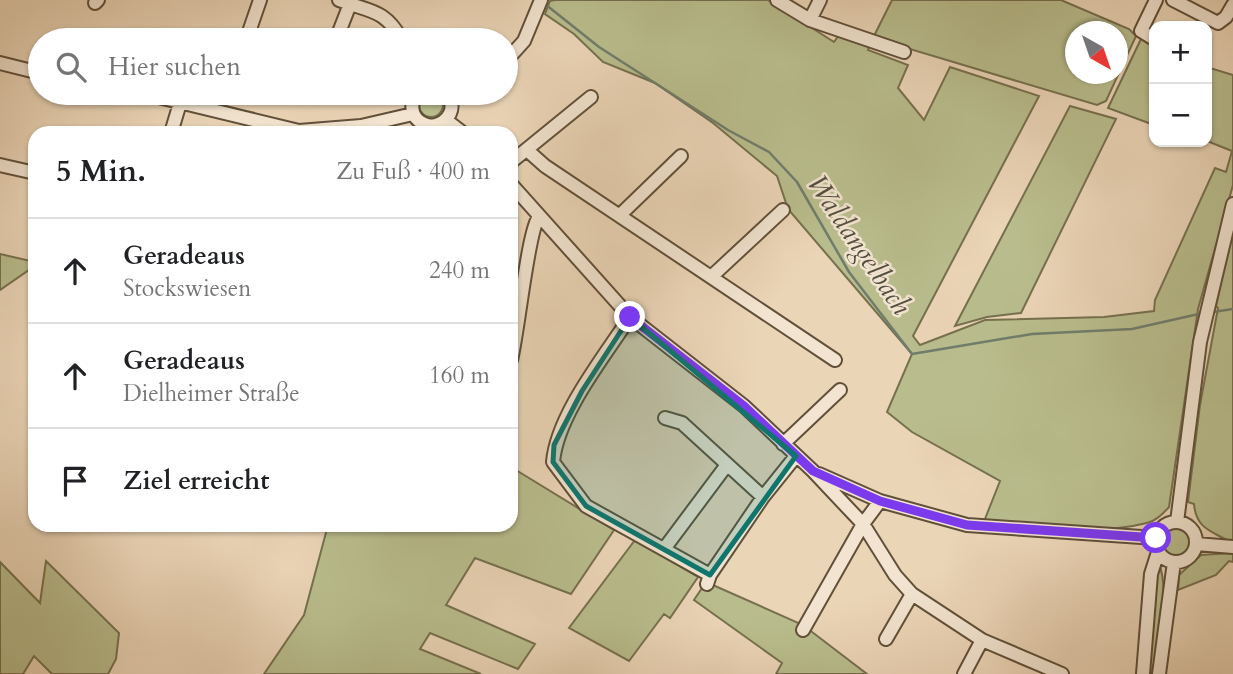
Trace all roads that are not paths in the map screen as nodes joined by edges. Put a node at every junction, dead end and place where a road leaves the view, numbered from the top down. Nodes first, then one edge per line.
1 (260, 0) edge
2 (777, 0) edge
3 (820, 0) edge
4 (1156, 0) edge
5 (1173, 0) edge
6 (344, 2) edge
7 (539, 5) edge
8 (1233, 5) edge
9 (810, 20) junction
10 (250, 28) edge
11 (339, 28) edge
12 (393, 28) edge
13 (1149, 36) edge
14 (518, 48) edge
15 (904, 52) dead end
16 (1, 68) edge
17 (28, 71) edge
18 (591, 97) dead end
19 (179, 105) edge
20 (188, 105) edge
21 (411, 105) edge
22 (452, 105) edge
23 (413, 114) junction
24 (446, 120) junction
25 (173, 126) edge
26 (277, 126) edge
27 (361, 126) edge
28 (454, 126) edge
29 (527, 150) junction
30 (681, 156) dead end
31 (518, 157) edge
32 (0, 165) edge
33 (28, 171) edge
34 (518, 192) edge
35 (1233, 204) edge
36 (783, 210) dead end
37 (620, 215) junction
38 (539, 217) junction
39 (711, 277) junction
40 (630, 317) junction
41 (518, 324) edge
42 (835, 360) dead end
43 (840, 390) dead end
44 (665, 418) dead end
45 (783, 444) junction
46 (796, 456) junction
47 (726, 466) junction
48 (813, 471) junction
49 (763, 497) junction
50 (880, 501) junction
51 (1177, 522) junction
52 (863, 524) junction
53 (1156, 538) junction
54 (1196, 544) junction
55 (1233, 547) edge
56 (664, 549) junction
57 (1156, 557) junction
58 (1174, 562) junction
59 (912, 594) junction
60 (803, 630) dead end
61 (886, 639) dead end
62 (982, 640) junction
63 (964, 674) edge
64 (1062, 674) edge
65 (1143, 674) edge
66 (1159, 674) edge

1 - 10 street
2 - 9 street
3 - 9 street
4 - 13 street
5 - 8 street
6 - 11 street
6 - 12 street
7 - 14 street
9 - 15 street
16 - 17 street
18 - 29 street
19 - 25 street
20 - 26 street
21 - 23 street
22 - 24 street
23 - 24 street
23 - 27 street
24 - 28 street
29 - 31 street
29 - 37 street
30 - 37 street
32 - 33 street
34 - 38 street
35 - 51 street
36 - 39 street
37 - 39 street
38 - 40 street
38 - 41 street
39 - 42 street
40 - 45 street
40 - 56 street
43 - 45 street
44 - 47 street
45 - 46 street
46 - 48 street
46 - 49 street
47 - 49 street
47 - 56 street
48 - 50 street
48 - 52 street
49 - 56 street
50 - 52 street
50 - 53 street
51 - 53 street
51 - 54 street
52 - 59 street
52 - 60 street
53 - 57 street
54 - 55 street
54 - 58 street
57 - 58 street
57 - 65 street
58 - 66 street
59 - 61 street
59 - 62 street
62 - 63 street
62 - 64 street

